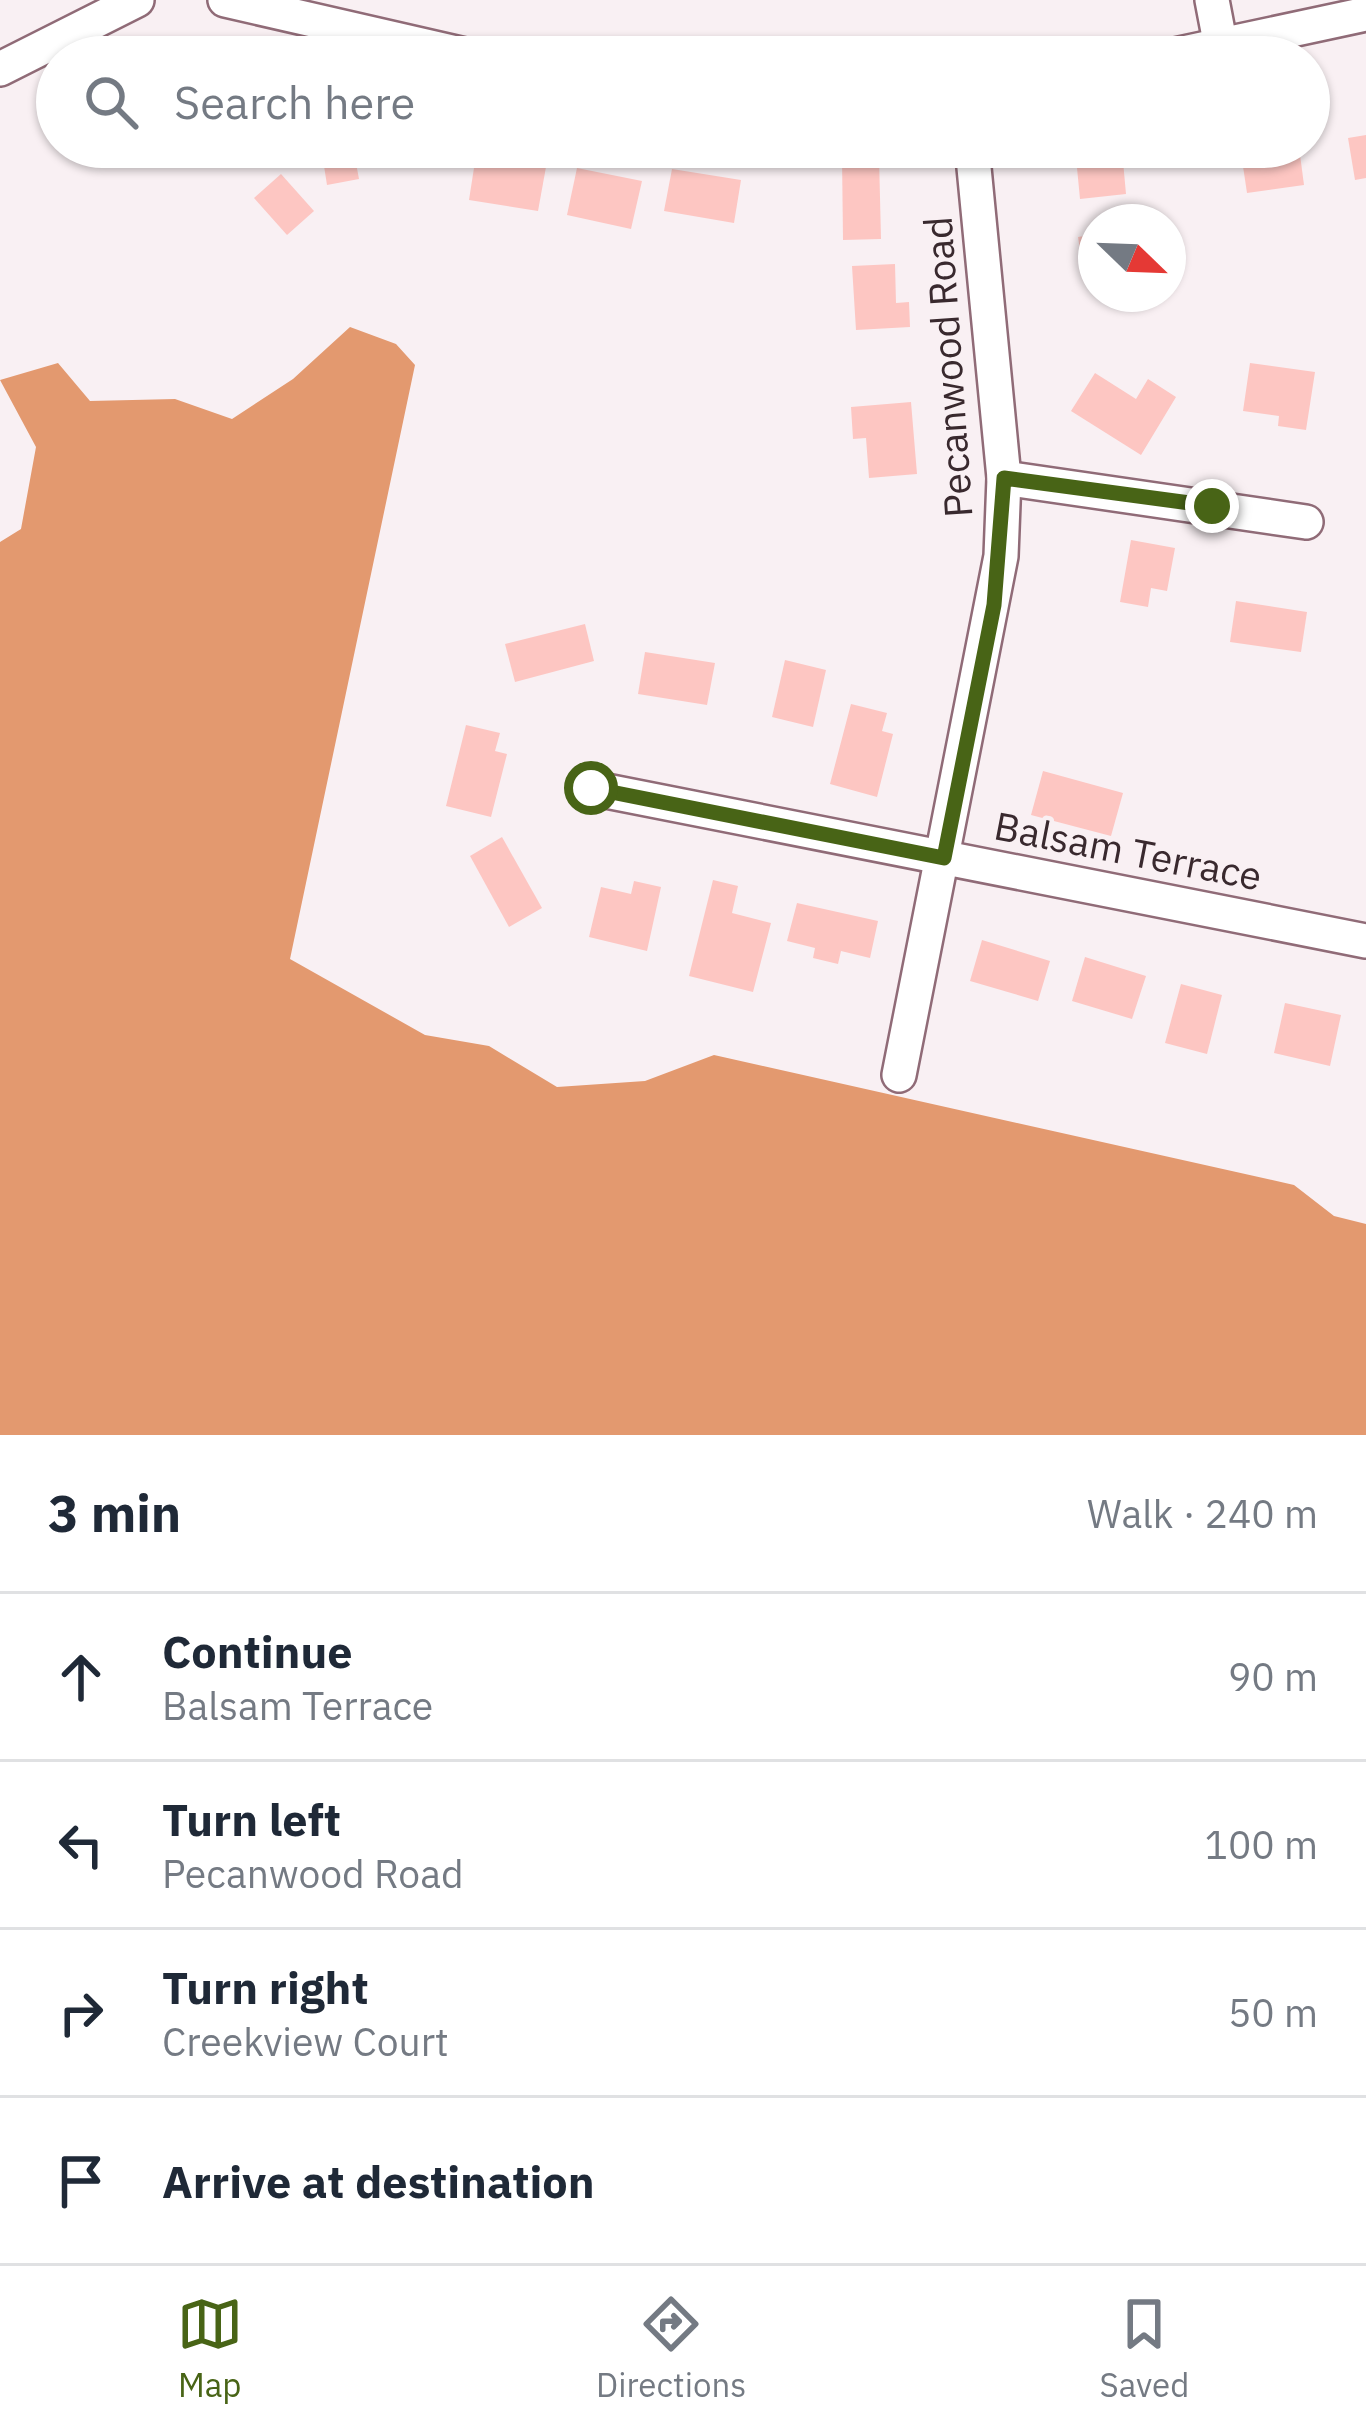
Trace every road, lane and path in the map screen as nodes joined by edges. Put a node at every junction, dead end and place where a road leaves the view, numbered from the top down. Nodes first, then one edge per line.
1 (137, 0) edge
2 (224, 0) edge
3 (1212, 0) edge
4 (1366, 14) edge
5 (66, 36) edge
6 (382, 36) edge
7 (1219, 36) edge
8 (1269, 36) edge
9 (36, 51) edge
10 (0, 69) edge
11 (974, 168) edge
12 (1004, 478) junction
13 (1306, 522) dead end
14 (591, 788) dead end
15 (944, 858) junction
16 (1366, 941) edge
17 (899, 1076) dead end

1 - 5 street
2 - 6 street
3 - 7 street
4 - 8 street
9 - 10 street
11 - 12 street, Pecanwood Road
12 - 13 street
12 - 15 street, Pecanwood Road
14 - 15 street, Balsam Terrace
15 - 16 street, Balsam Terrace
15 - 17 street, Pecanwood Road

